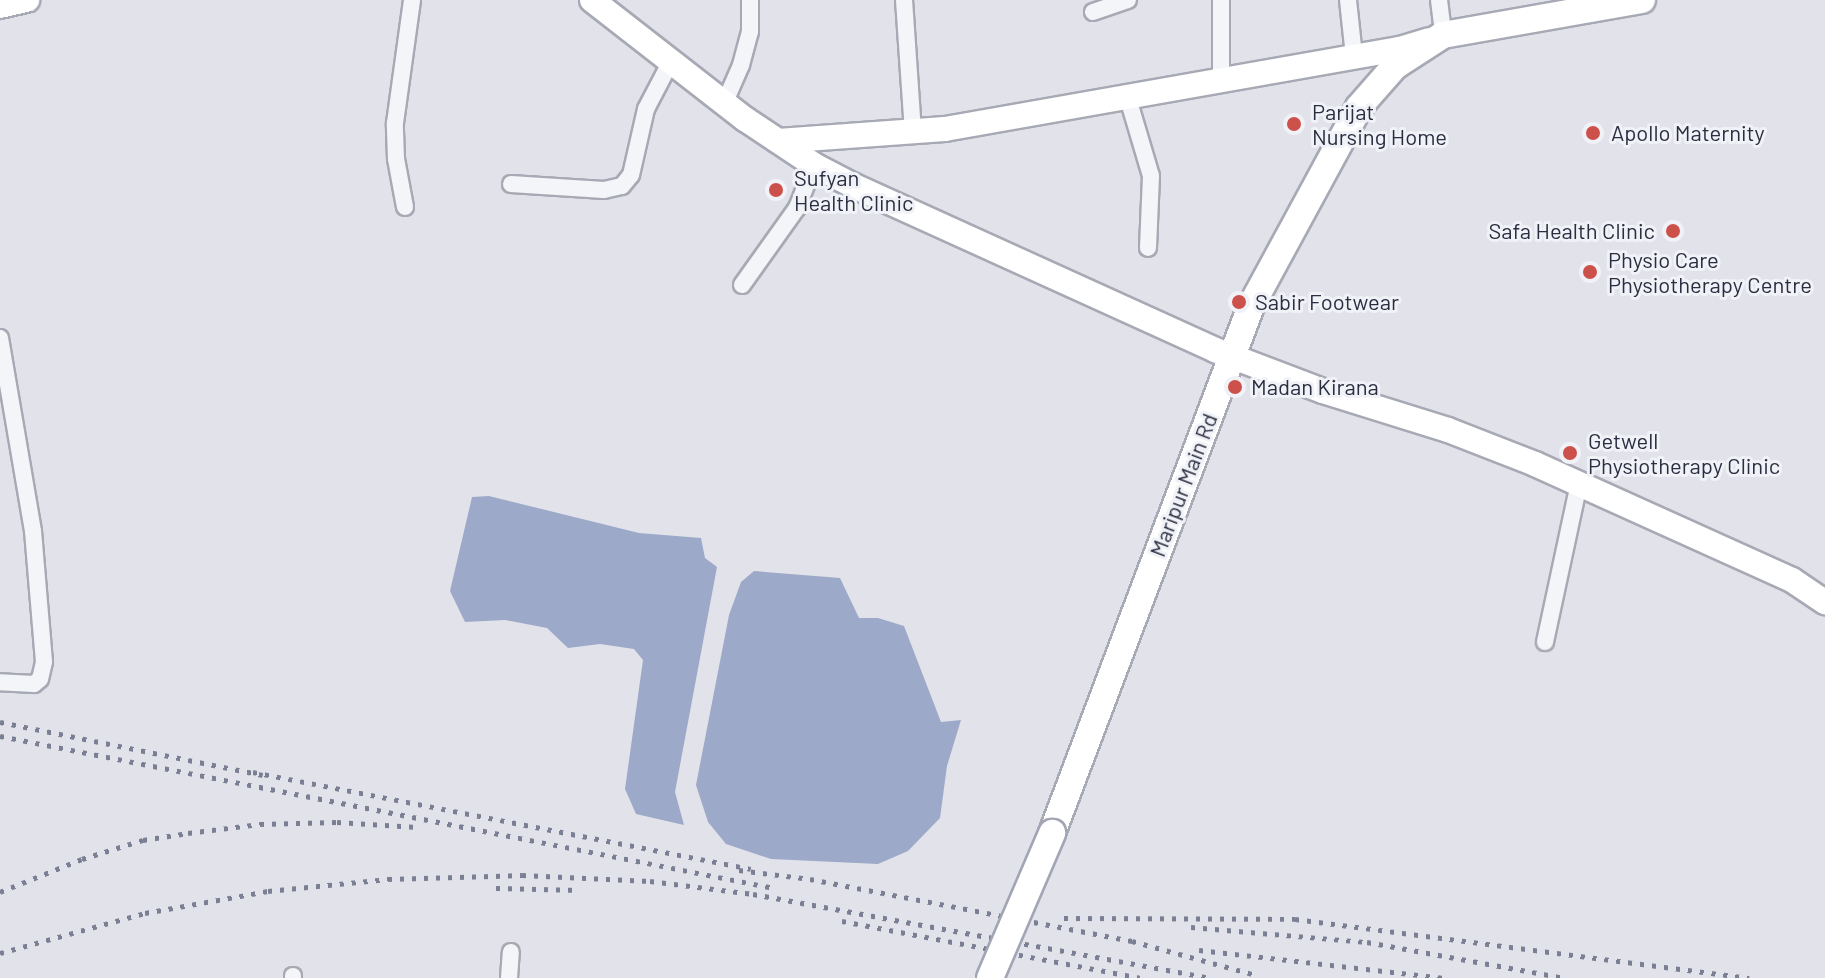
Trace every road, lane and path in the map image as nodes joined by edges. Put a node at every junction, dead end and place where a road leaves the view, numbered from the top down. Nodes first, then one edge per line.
1 (27, 0) edge
2 (412, 0) edge
3 (592, 0) edge
4 (750, 0) edge
5 (904, 0) edge
6 (1128, 0) edge
7 (1221, 0) edge
8 (1348, 0) edge
9 (1439, 0) edge
10 (1642, 0) edge
11 (0, 6) edge
12 (1093, 12) dead end
13 (1443, 35) junction
14 (1354, 56) junction
15 (670, 63) junction
16 (1221, 77) junction
17 (1127, 95) junction
18 (724, 104) junction
19 (913, 131) junction
20 (778, 141) junction
21 (814, 165) junction
22 (511, 184) dead end
23 (405, 207) dead end
24 (1148, 248) dead end
25 (742, 285) dead end
26 (0, 338) edge
27 (1231, 356) junction
28 (1579, 483) junction
29 (1825, 602) edge
30 (1545, 642) dead end
31 (0, 682) edge
32 (511, 952) dead end
33 (509, 978) edge
34 (990, 978) edge

1 - 11 main road
2 - 23 street
3 - 15 main road
4 - 18 street
5 - 19 street
6 - 12 street
7 - 16 street
8 - 14 street
9 - 13 street
10 - 13 main road
13 - 14 main road
13 - 27 main road, Maripur Main Rd
14 - 16 main road
15 - 18 main road
15 - 22 street
16 - 17 main road
17 - 19 main road
17 - 24 street
18 - 20 main road
19 - 20 main road
20 - 21 main road
21 - 25 street
21 - 27 main road
26 - 31 street
27 - 28 main road
27 - 34 main road, Maripur Main Rd, bridge
28 - 29 main road
28 - 30 street
32 - 33 street

